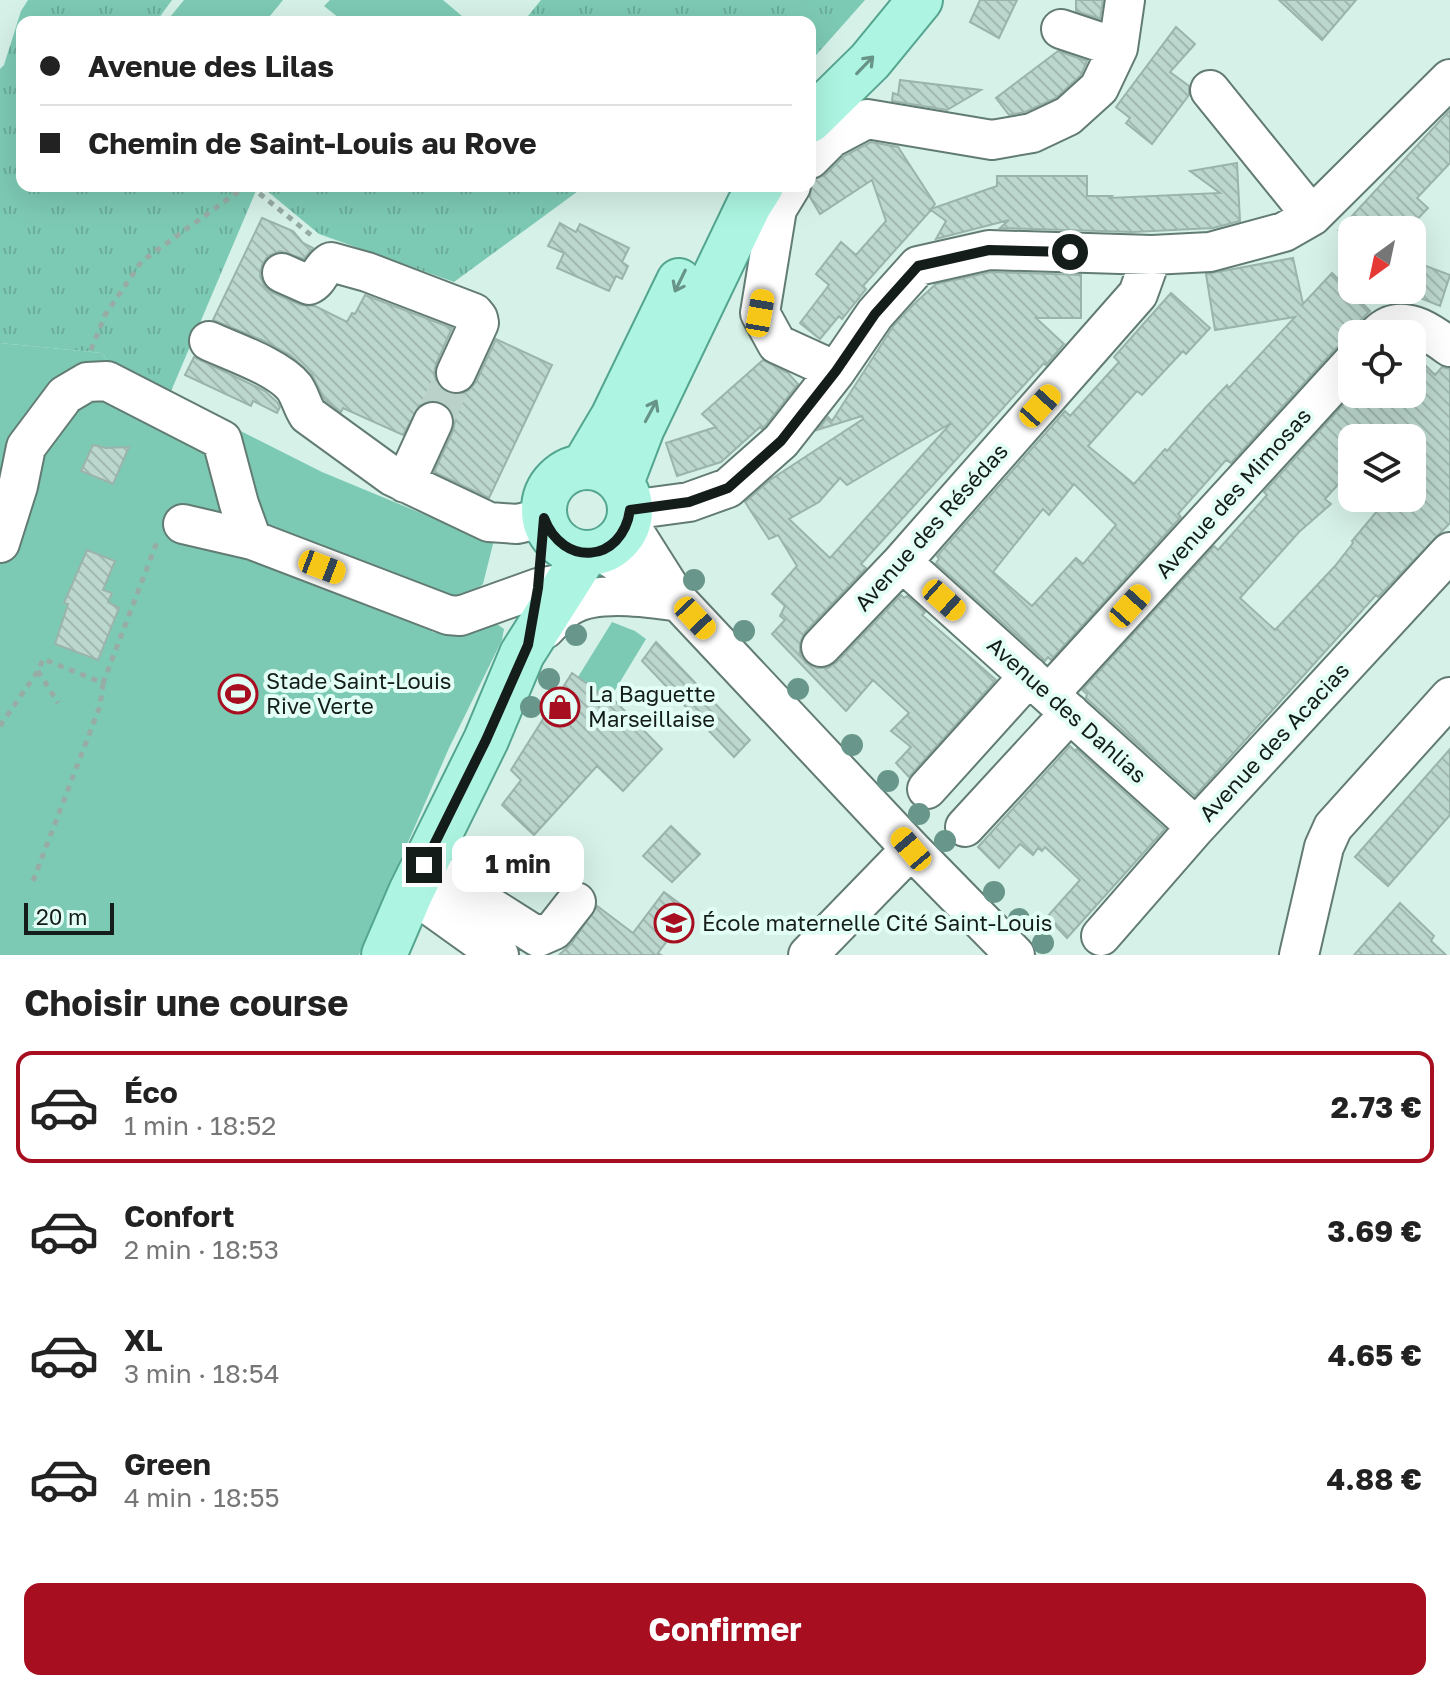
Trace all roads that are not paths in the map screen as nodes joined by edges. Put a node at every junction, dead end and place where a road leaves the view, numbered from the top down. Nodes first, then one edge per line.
1 (886, 0) edge
2 (920, 0) edge
3 (1125, 0) edge
4 (1061, 29) dead end
5 (1118, 48) junction
6 (816, 75) edge
7 (1450, 79) edge
8 (1210, 90) dead end
9 (816, 114) edge
10 (816, 153) edge
11 (724, 192) edge
12 (757, 192) edge
13 (787, 192) edge
14 (1298, 224) junction
15 (1152, 255) junction
16 (282, 273) dead end
17 (1426, 329) edge
18 (209, 341) dead end
19 (1448, 343) edge
20 (836, 371) junction
21 (456, 373) tunnel mouth
22 (1338, 378) edge
23 (433, 422) tunnel mouth
24 (26, 447) junction
25 (0, 477) edge
26 (405, 483) junction
27 (544, 518) junction
28 (183, 524) road end
29 (594, 532) junction
30 (252, 540) junction
31 (0, 543) edge
32 (1450, 552) edge
33 (902, 562) junction
34 (679, 602) junction
35 (528, 645) junction
36 (821, 647) dead end
37 (1050, 694) junction
38 (1450, 697) edge
39 (927, 789) dead end
40 (965, 827) dead end
41 (1196, 827) junction
42 (911, 849) junction
43 (417, 879) junction
44 (576, 902) dead end
45 (1101, 936) dead end
46 (397, 949) edge
47 (998, 949) edge
48 (499, 955) edge
49 (808, 955) edge
50 (1299, 955) edge

1 - 6 main road
9 -> 2 main road
3 - 5 street
4 - 5 street
5 - 10 street
7 - 14 street
8 - 14 street
11 -> 29 main road
29 -> 12 main road
13 - 20 street
14 - 15 street
15 - 20 street
15 - 33 street, Avenue des Résédas
16 - 21 street
17 - 19 street
18 - 26 street
20 - 29 street
22 - 37 street, Avenue des Mimosas
23 - 26 street
24 - 25 street
24 - 30 street
24 - 31 street
26 - 27 street
27 - 29 main road
27 - 29 main road
28 - 30 street
29 - 30 street
29 - 34 street
29 - 35 main road
32 - 41 street, Avenue des Acacias
33 - 36 street, Avenue des Résédas
33 - 37 street, Avenue des Dahlias
34 - 35 street
34 - 42 street
35 - 43 main road
37 - 39 street
37 - 40 street
37 - 41 street, Avenue des Dahlias
38 - 50 street
41 - 45 street, Avenue des Acacias
42 - 47 street
42 - 49 street
43 - 44 street
43 - 46 main road
43 - 48 street

